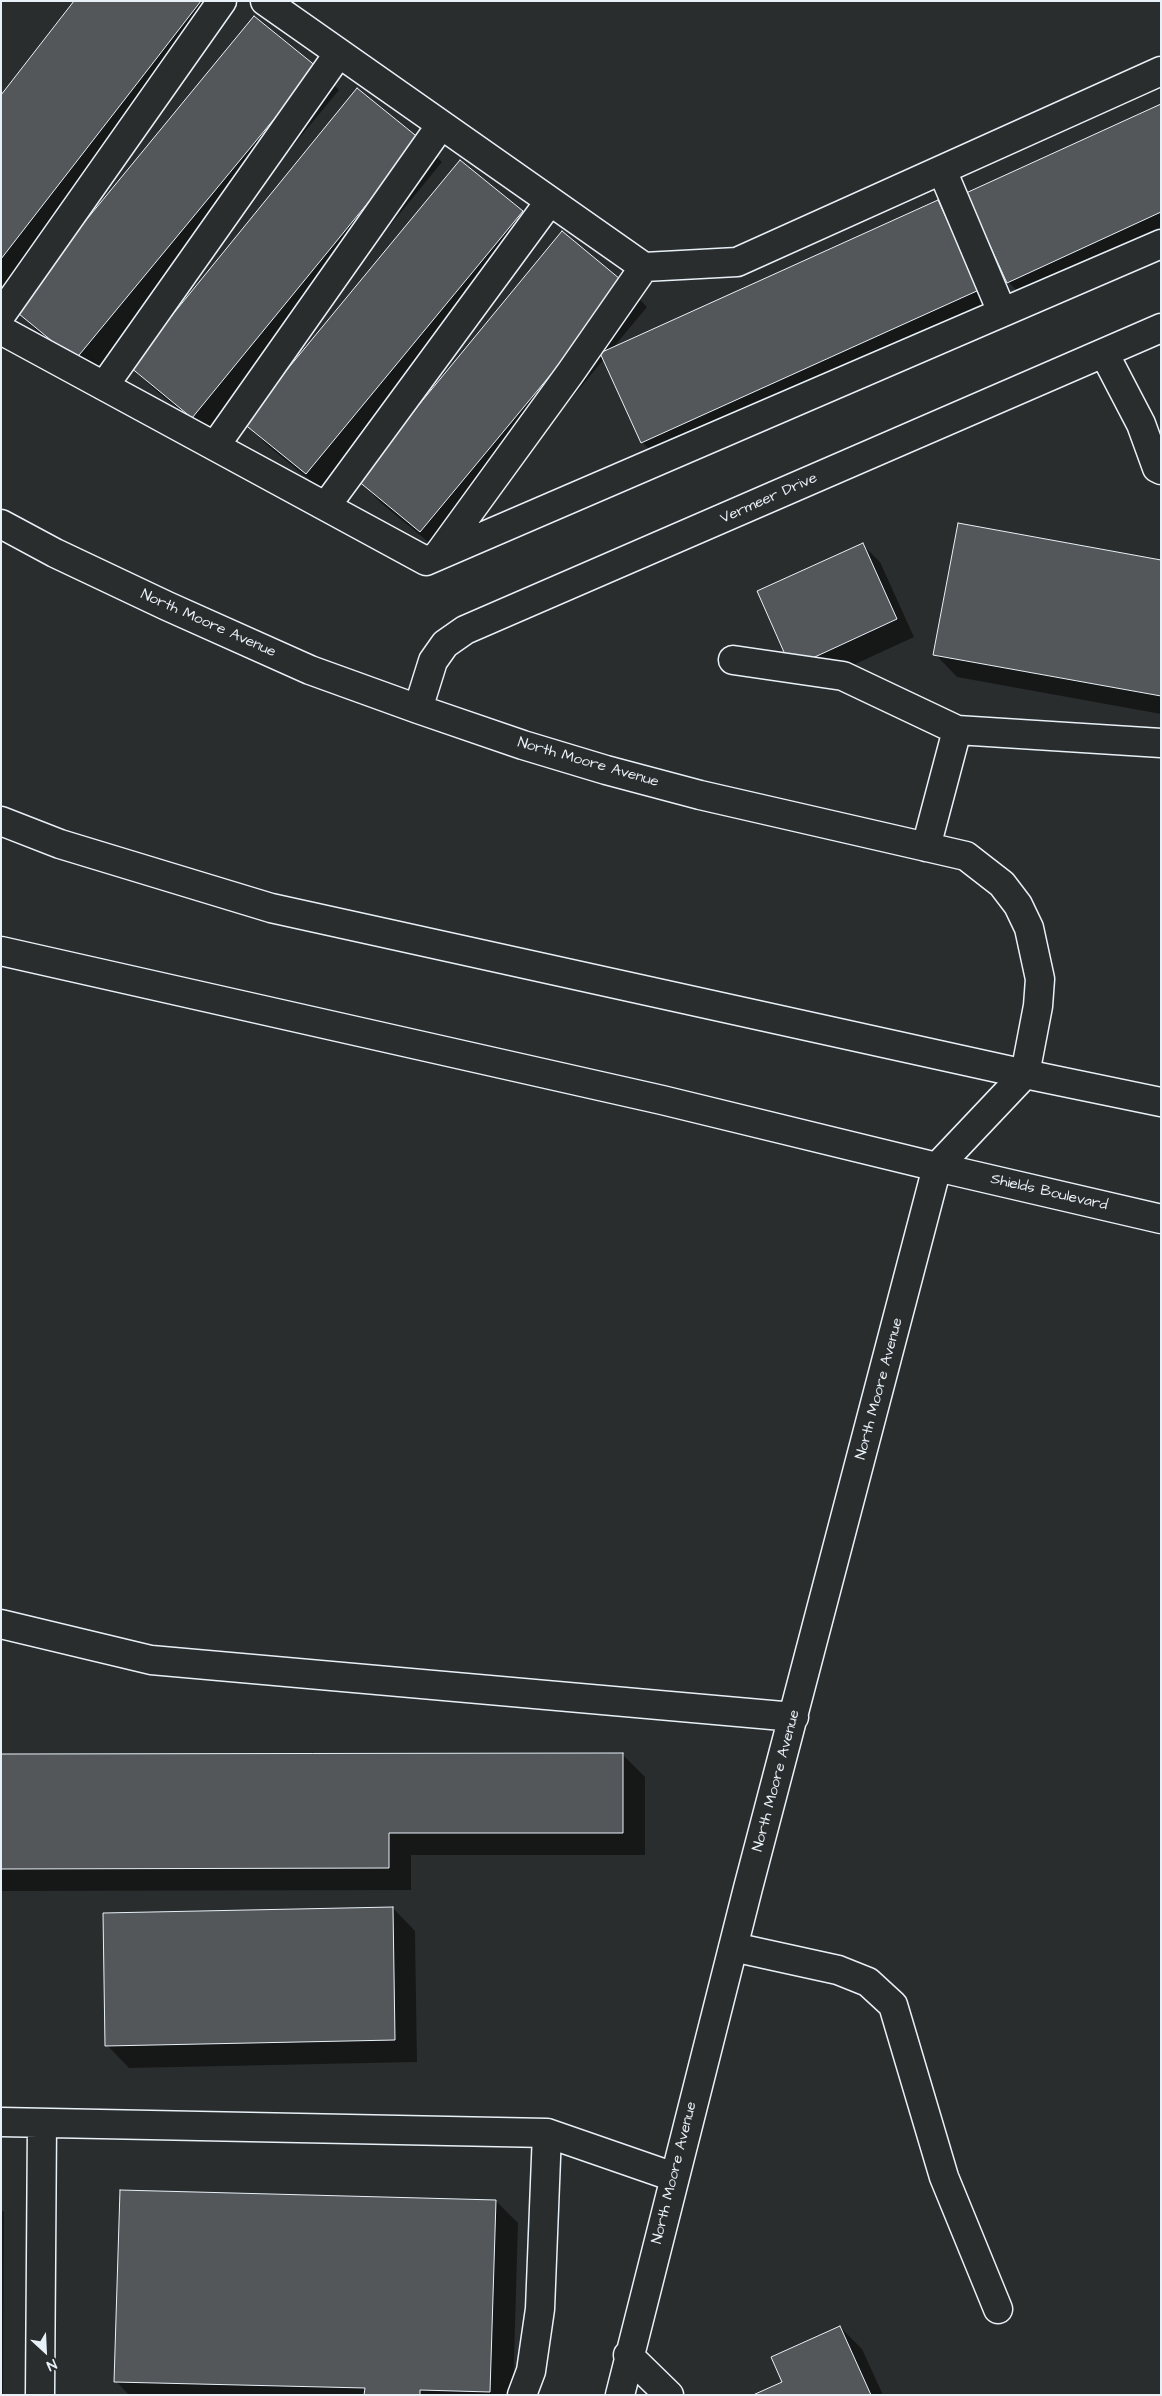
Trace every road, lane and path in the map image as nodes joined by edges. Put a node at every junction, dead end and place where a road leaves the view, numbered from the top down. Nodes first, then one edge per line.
1 (222, 1) edge
2 (265, 1) edge
3 (339, 53) junction
4 (1161, 71) edge
5 (441, 125) junction
6 (942, 170) junction
7 (550, 201) junction
8 (1161, 244) edge
9 (644, 267) junction
10 (1002, 312) junction
11 (1, 315) edge
12 (1161, 328) edge
13 (1, 330) edge
14 (1104, 353) junction
15 (104, 386) junction
16 (215, 446) junction
17 (1160, 468) edge
18 (326, 506) junction
19 (1, 524) edge
20 (437, 556) junction
21 (733, 660) dead end
22 (418, 709) junction
23 (957, 730) junction
24 (1161, 743) edge
25 (1, 821) edge
26 (926, 847) junction
27 (1, 950) edge
28 (1026, 1074) junction
29 (1161, 1102) edge
30 (937, 1167) junction
31 (1161, 1220) edge
32 (1, 1624) edge
33 (794, 1717) junction
34 (733, 1947) junction
35 (1, 2122) edge
36 (42, 2123) junction
37 (547, 2133) junction
38 (674, 2177) junction
39 (998, 2309) dead end
40 (628, 2355) junction
41 (40, 2395) edge
42 (522, 2395) edge
43 (620, 2395) edge
44 (669, 2395) edge

1 - 11 main road
2 - 3 main road
3 - 5 main road
3 - 15 main road
4 - 6 main road
5 - 7 main road
5 - 16 main road
6 - 9 main road
6 - 10 main road
7 - 9 main road
7 - 18 main road
8 - 10 main road
9 - 20 main road
10 - 20 main road
12 - 14 main road, Vermeer Drive
13 - 15 main road
14 - 17 main road
14 - 22 main road, Vermeer Drive
15 - 16 main road
16 - 18 main road
18 - 20 main road
19 - 22 main road, North Moore Avenue
21 - 23 main road
22 - 26 main road, North Moore Avenue
23 - 24 main road
23 - 26 main road
25 - 28 main road
26 - 28 main road, North Moore Avenue
27 - 30 main road, Shields Boulevard
28 - 29 main road
28 - 30 main road
30 - 31 main road, Shields Boulevard
30 - 33 main road, North Moore Avenue
32 - 33 main road
33 - 34 main road, North Moore Avenue
34 - 38 main road, North Moore Avenue
34 - 39 main road
35 - 36 main road
36 - 37 main road
36 - 41 main road
37 - 38 main road
37 - 42 main road
38 - 40 main road, North Moore Avenue
40 - 43 main road, North Moore Avenue
40 - 44 main road

